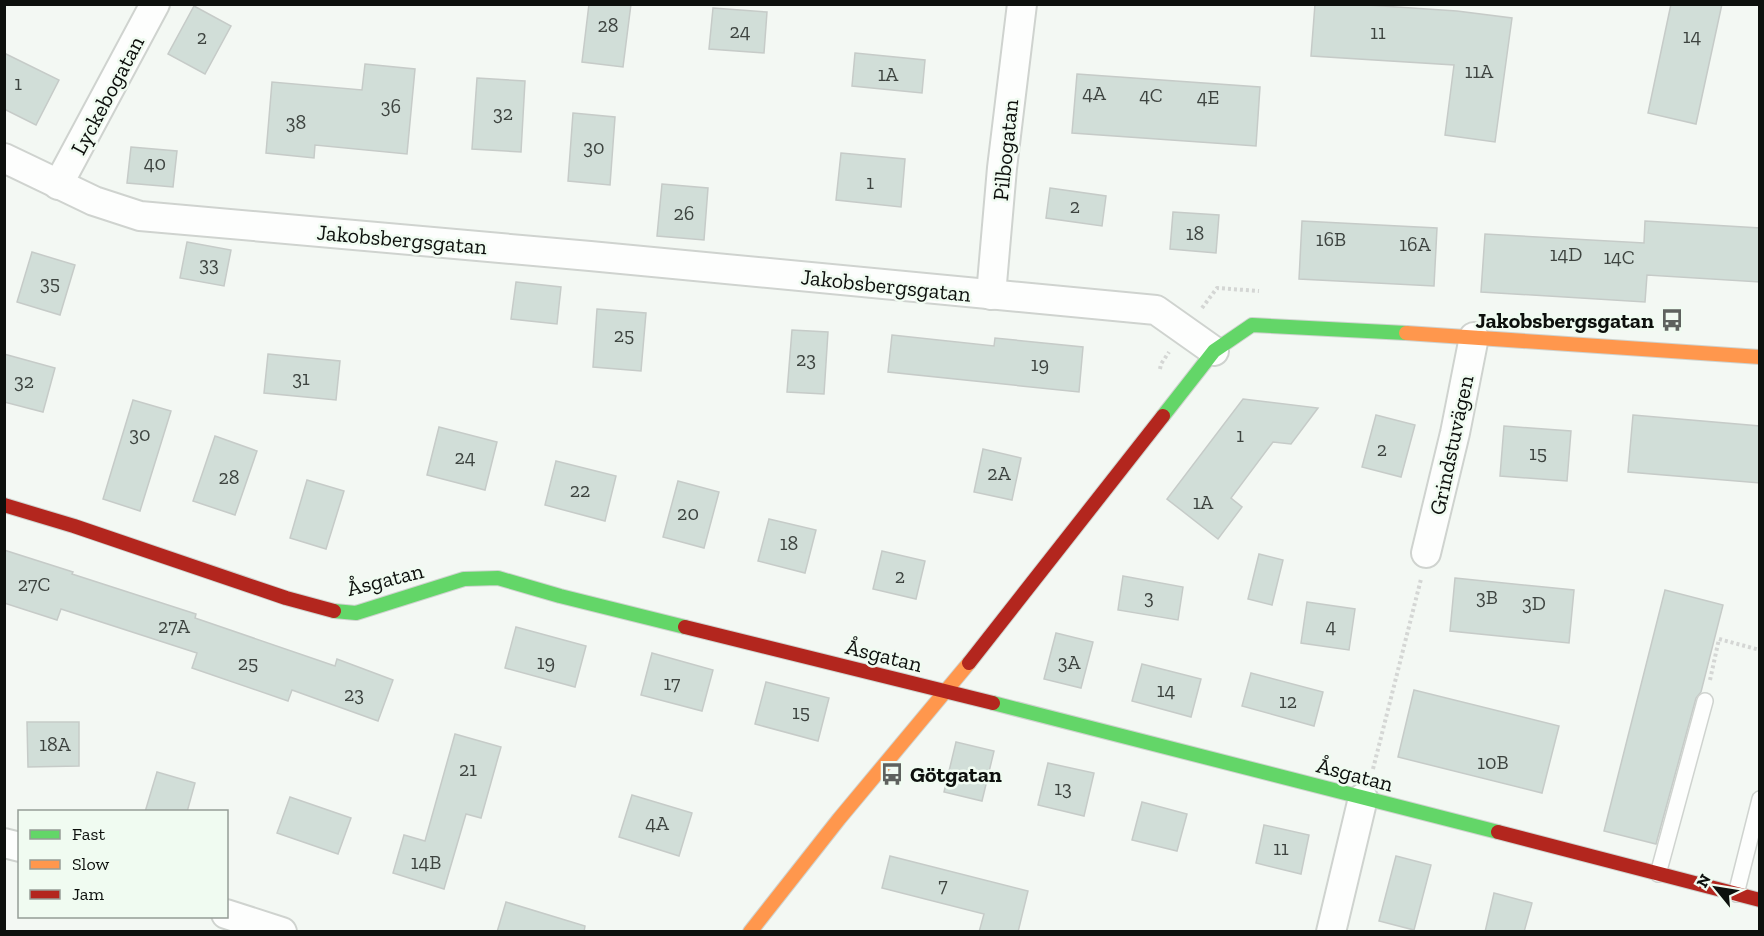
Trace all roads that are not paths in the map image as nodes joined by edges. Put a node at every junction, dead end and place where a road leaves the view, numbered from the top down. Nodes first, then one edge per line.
1 (155, 4) edge
2 (1022, 4) edge
3 (4, 158) edge
4 (58, 185) junction
5 (991, 295) junction
6 (1474, 337) junction
7 (1214, 351) junction
8 (1760, 357) edge
9 (4, 505) edge
10 (1426, 553) road end
11 (946, 692) junction
12 (1705, 701) road end
13 (1363, 798) junction
14 (1760, 799) edge
15 (1658, 874) junction
16 (1736, 894) junction
17 (1760, 900) edge
18 (228, 915) edge
19 (282, 932) edge
20 (750, 932) edge
21 (1331, 932) edge

1 - 4 street, Lyckebogatan
2 - 5 street, Pilbogatan
3 - 4 street, Jakobsbergsgatan
4 - 5 street, Jakobsbergsgatan
5 - 7 street, Jakobsbergsgatan
6 - 7 street
6 - 8 street
6 - 10 street, Grindstuvägen
7 - 11 street
9 - 11 street, Åsgatan
11 - 13 street, Åsgatan
11 - 20 street
12 - 15 lane
13 - 15 street, Åsgatan
13 - 21 street
14 - 16 lane
15 - 16 street, Åsgatan
16 - 17 street, Åsgatan
18 - 19 street

